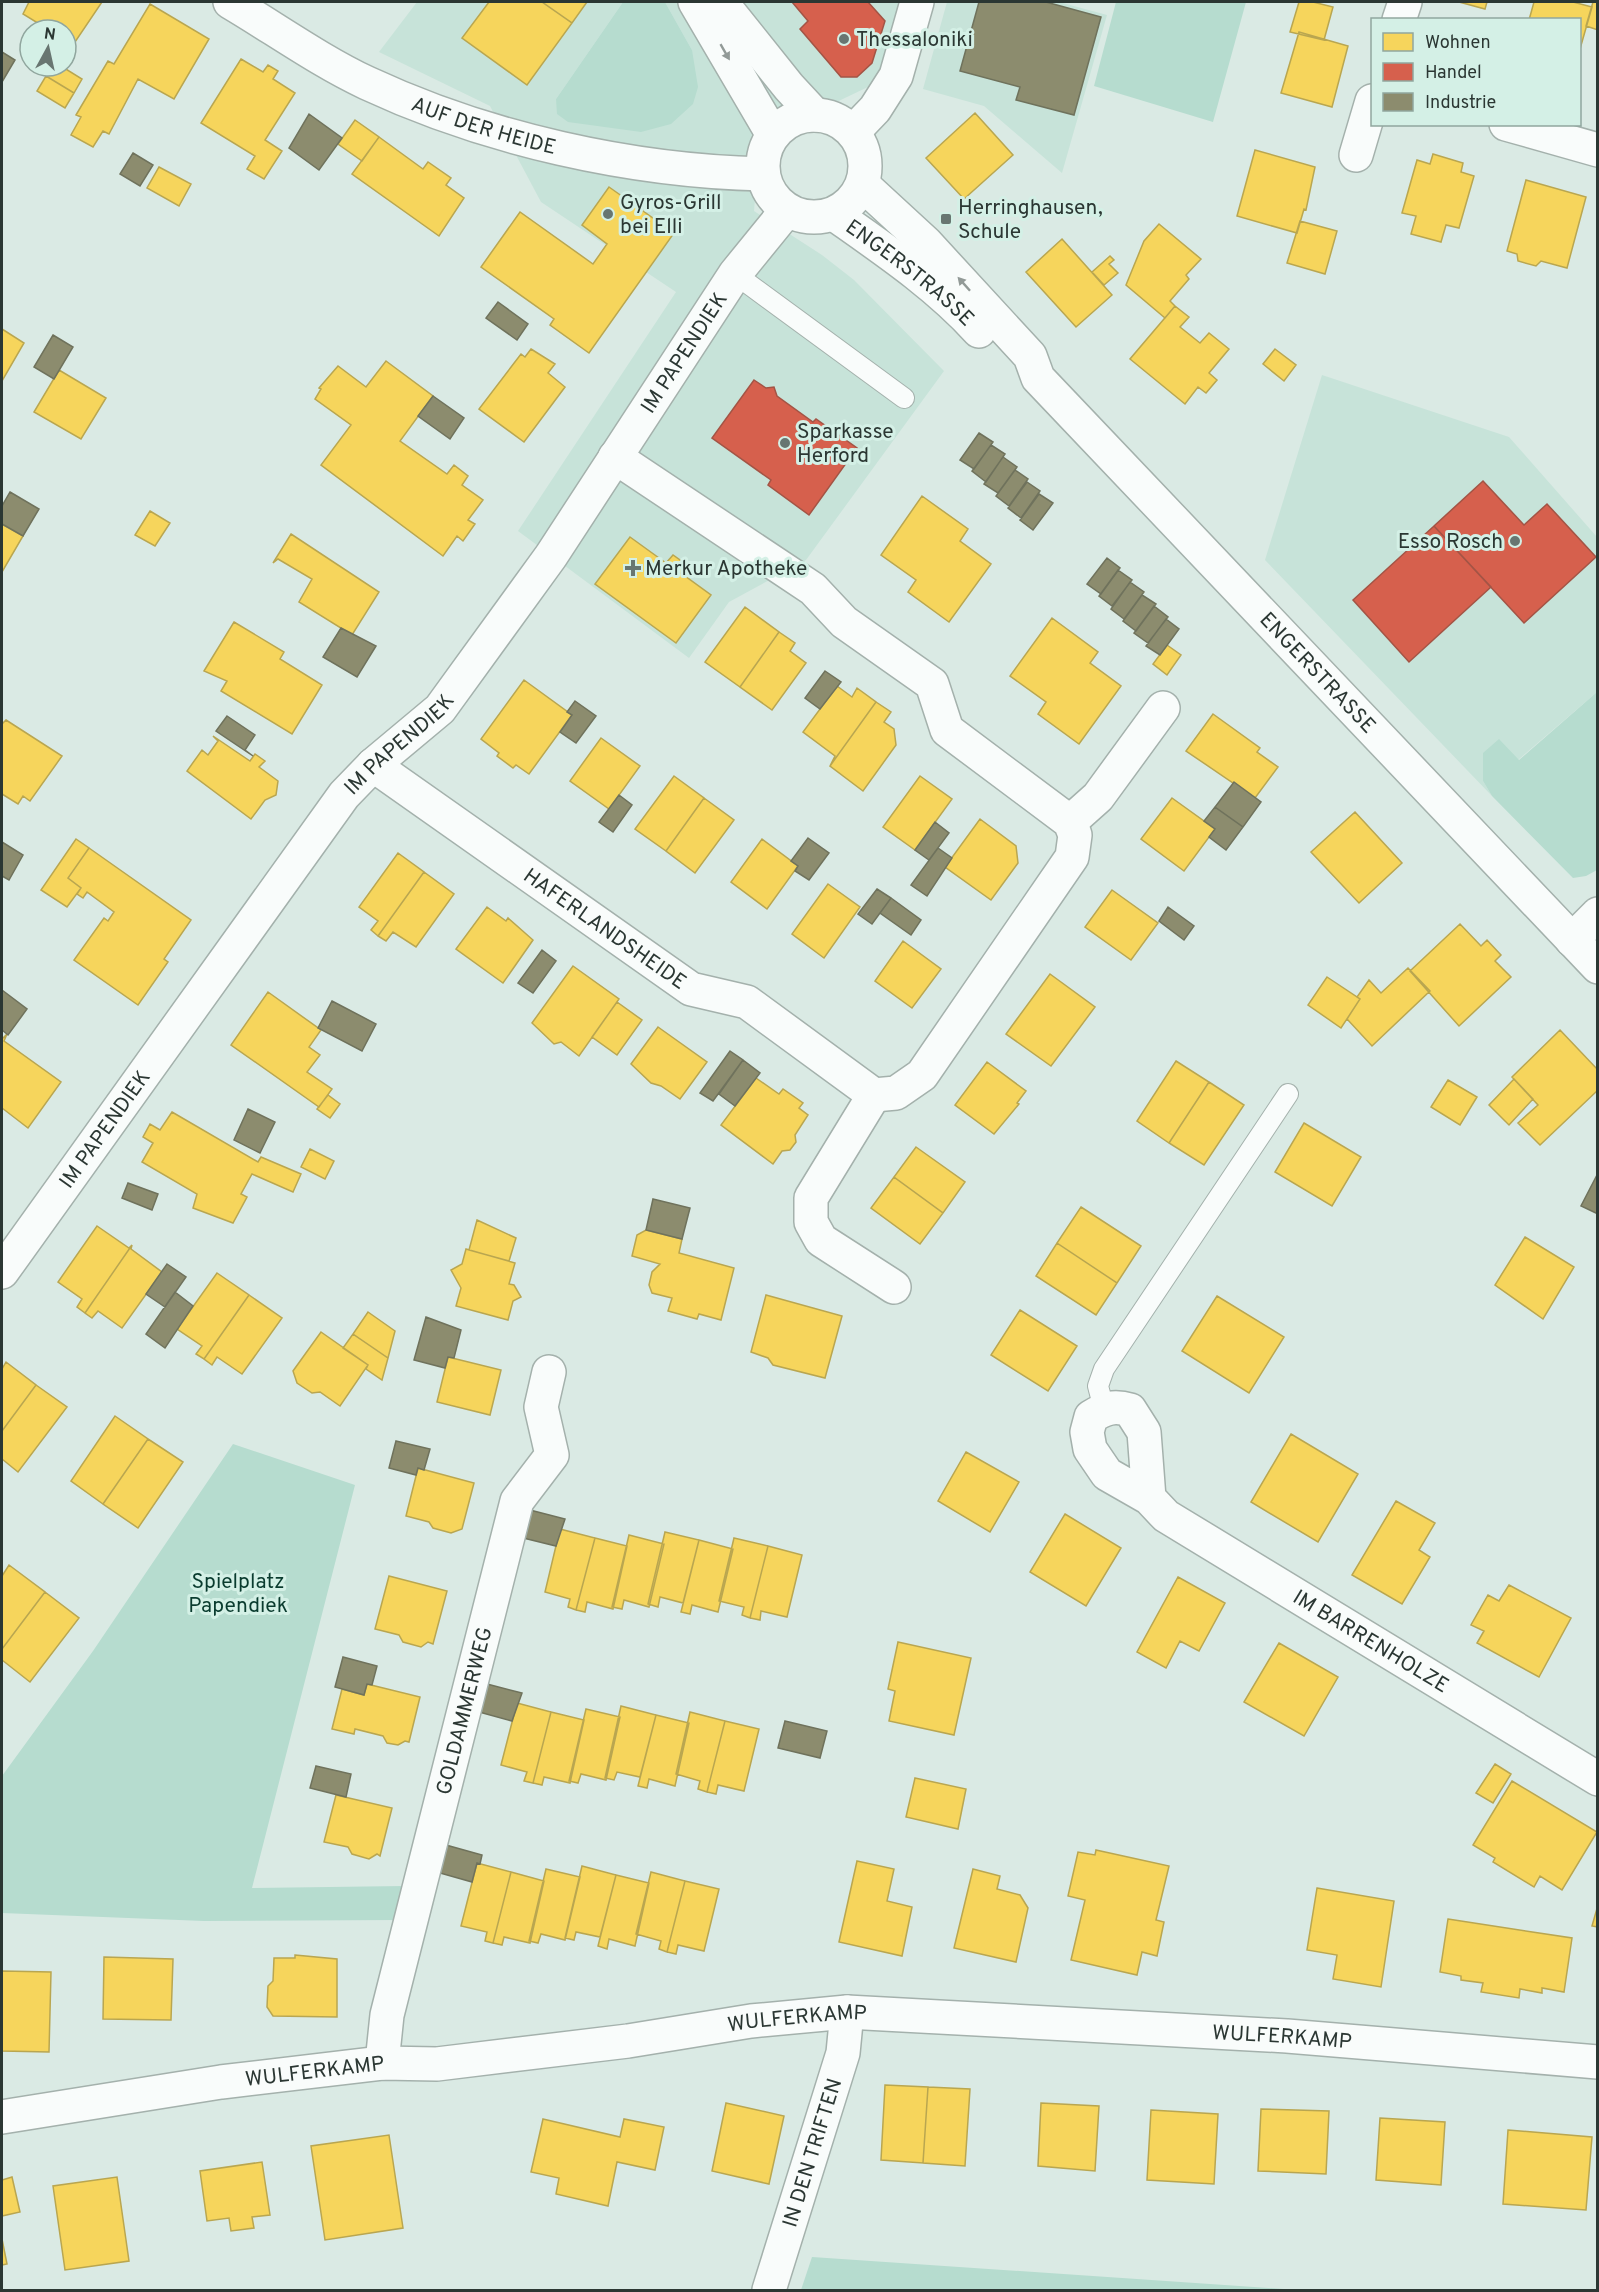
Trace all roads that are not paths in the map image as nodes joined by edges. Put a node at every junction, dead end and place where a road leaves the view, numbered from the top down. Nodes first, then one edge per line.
1 (230, 2) edge
2 (695, 2) edge
3 (721, 2) edge
4 (916, 2) edge
5 (1405, 2) edge
6 (1400, 18) edge
7 (1371, 104) edge
8 (814, 115) junction
9 (1513, 126) edge
10 (853, 132) junction
11 (773, 135) junction
12 (1598, 150) edge
13 (1356, 155) dead end
14 (763, 174) junction
15 (863, 184) junction
16 (787, 210) junction
17 (834, 214) junction
18 (735, 274) junction
19 (1038, 378) junction
20 (904, 398) dead end
21 (615, 458) junction
22 (1162, 708) dead end
23 (373, 765) junction
24 (1071, 822) junction
25 (1598, 914) edge
26 (1572, 940) junction
27 (1598, 967) edge
28 (1288, 1094) dead end
29 (874, 1095) junction
30 (2, 1272) edge
31 (894, 1287) dead end
32 (549, 1372) dead end
33 (1104, 1409) junction
34 (1149, 1498) junction
35 (1598, 1779) edge
36 (847, 2012) junction
37 (1598, 2062) edge
38 (381, 2063) junction
39 (2, 2117) edge
40 (769, 2290) edge

1 - 14 street, AUF DER HEIDE
2 -> 11 street
3 - 8 street
4 - 10 street
5 - 6 street
7 - 13 street
8 - 10 street
8 - 11 street
9 - 12 street
10 - 15 street
11 - 14 street
14 - 16 street
15 - 17 street
19 -> 15 street, ENGERSTRASSE
16 - 17 street
16 - 18 street, IM PAPENDIEK
17 - 19 street, ENGERSTRASSE
18 - 20 lane
18 - 21 street, IM PAPENDIEK
19 - 26 street, ENGERSTRASSE
21 - 23 street, IM PAPENDIEK
21 - 24 street
22 - 24 street
23 - 29 street, HAFERLANDSHEIDE
23 - 30 street, IM PAPENDIEK
24 - 29 street
25 - 26 street
26 - 27 street, ENGERSTRASSE
28 - 33 lane
29 - 31 street
32 - 38 street, GOLDAMMERWEG
33 - 34 street
33 - 34 street, IM BARRENHOLZE
34 - 35 street, IM BARRENHOLZE
36 - 37 street, WULFERKAMP
36 - 38 street, WULFERKAMP
36 - 40 street, IN DEN TRIFTEN
38 - 39 street, WULFERKAMP

